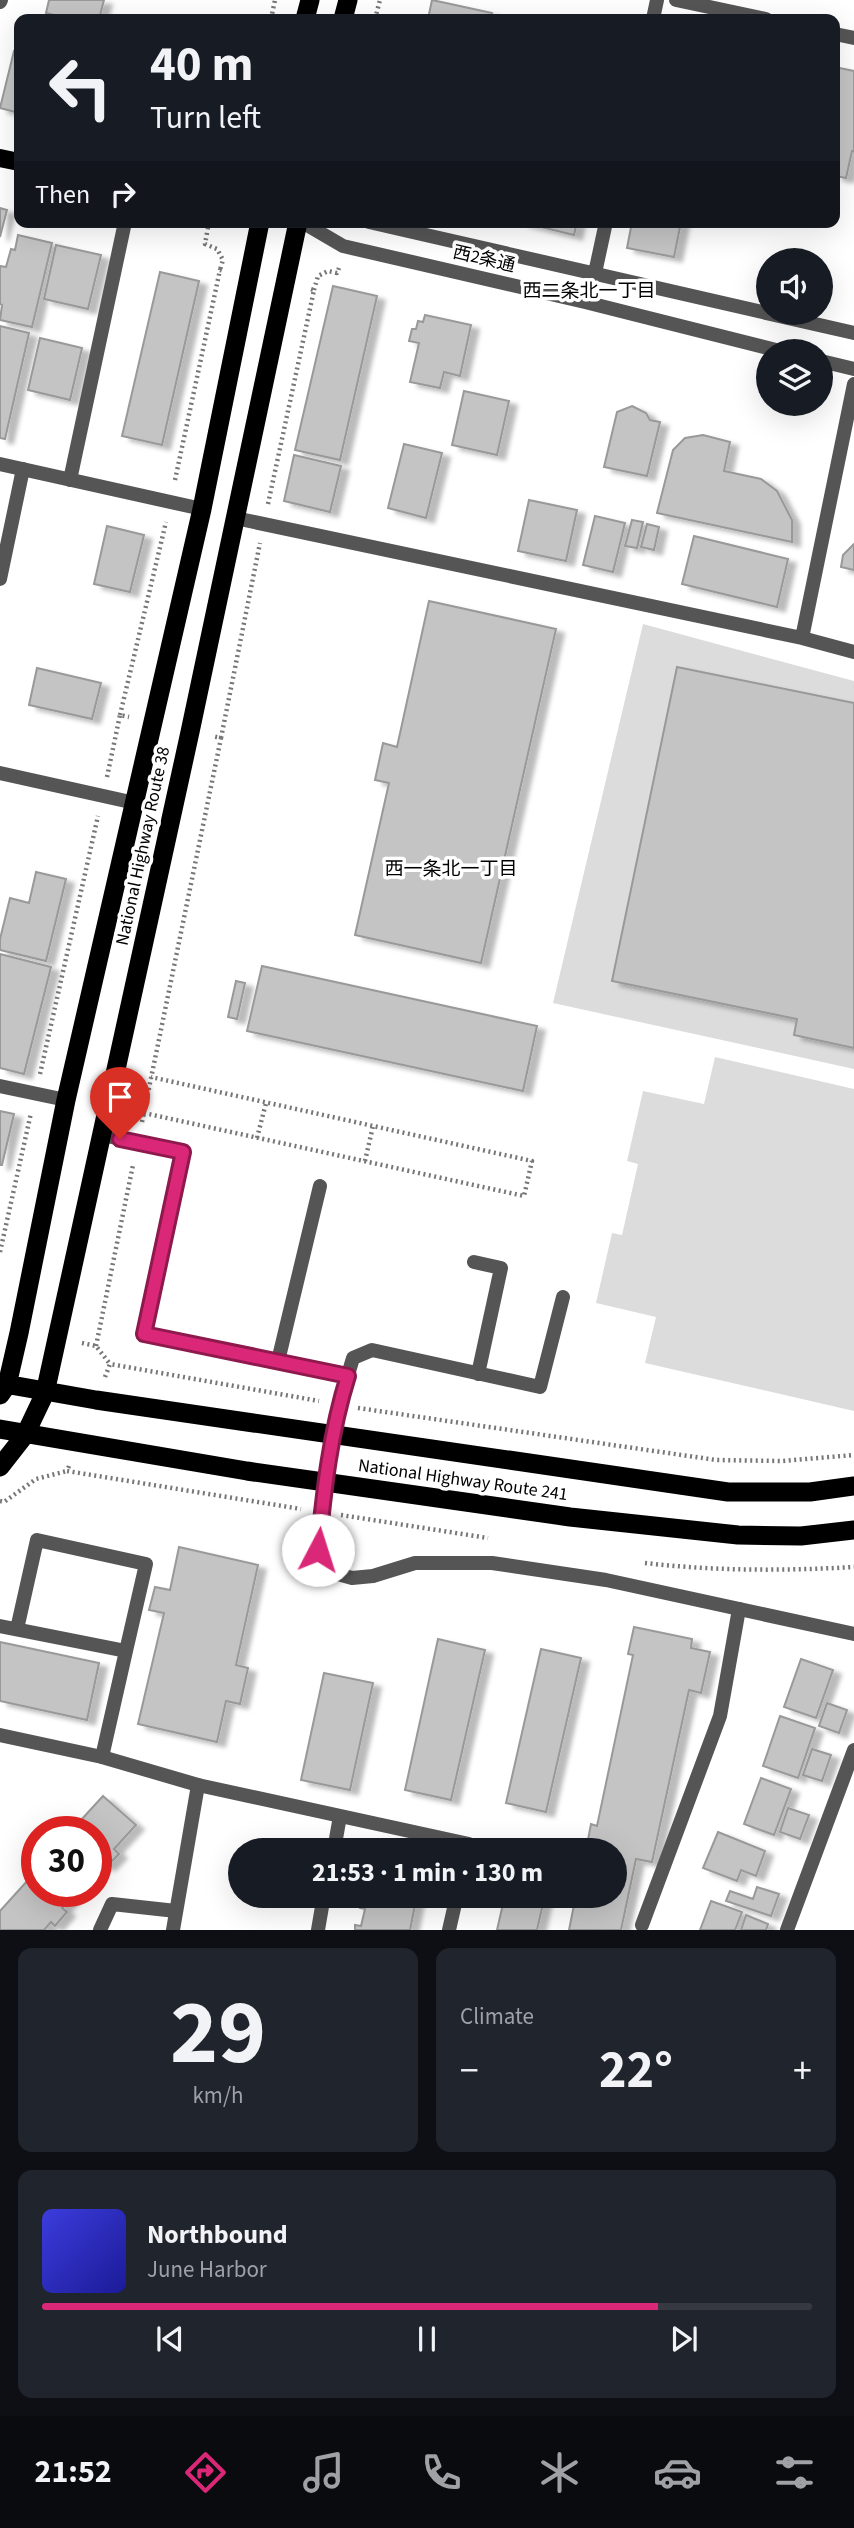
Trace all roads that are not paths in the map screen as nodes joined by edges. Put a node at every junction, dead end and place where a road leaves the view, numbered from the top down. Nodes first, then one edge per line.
1 (676, 0) edge
2 (742, 14) edge
3 (124, 228) edge
4 (259, 228) edge
5 (299, 228) edge
6 (311, 228) edge
7 (396, 228) edge
8 (605, 228) edge
9 (595, 273) junction
10 (854, 333) edge
11 (756, 345) edge
12 (833, 364) edge
13 (854, 369) edge
14 (854, 384) edge
15 (0, 464) edge
16 (23, 469) junction
17 (70, 480) junction
18 (202, 509) junction
19 (235, 518) junction
20 (0, 579) edge
21 (802, 638) junction
22 (854, 652) edge
23 (0, 773) edge
24 (135, 803) junction
25 (0, 1086) edge
26 (66, 1100) junction
27 (102, 1135) junction
28 (320, 1186) dead end
29 (474, 1262) dead end
30 (563, 1297) dead end
31 (278, 1362) junction
32 (478, 1374) junction
33 (348, 1376) junction
34 (2, 1388) edge
35 (45, 1393) junction
36 (0, 1429) edge
37 (26, 1435) junction
38 (333, 1435) junction
39 (0, 1467) edge
40 (324, 1480) junction
41 (854, 1486) edge
42 (854, 1530) edge
43 (739, 1609) junction
44 (0, 1626) edge
45 (17, 1629) junction
46 (854, 1634) edge
47 (126, 1651) junction
48 (0, 1735) edge
49 (854, 1750) edge
50 (102, 1757) junction
51 (198, 1785) junction
52 (340, 1816) junction
53 (336, 1838) edge
54 (445, 1838) edge
55 (322, 1908) edge
56 (454, 1908) edge
57 (176, 1911) junction
58 (642, 1925) dead end
59 (100, 1930) edge
60 (173, 1930) edge
61 (318, 1930) edge
62 (449, 1930) edge
63 (787, 1930) edge

1 - 2 street
3 - 17 street
4 - 18 highway, National Highway Route 38
5 - 19 highway, National Highway Route 38
6 - 11 street, 西2条通
7 - 9 street, 西2条通
8 - 9 street
9 - 10 street, 西2条通
12 - 13 street
14 - 21 street
15 - 16 street
16 - 17 street
16 - 20 street
17 - 18 street
18 - 24 highway, National Highway Route 38
19 - 21 street
19 - 27 highway, National Highway Route 38
21 - 22 street
23 - 24 street
24 - 26 highway, National Highway Route 38
25 - 26 street
26 - 34 highway, National Highway Route 38
27 - 31 street
27 - 35 highway, National Highway Route 38
28 - 31 street
29 - 32 street
30 - 32 street
31 - 33 street
32 - 33 street
33 - 38 street
34 - 35 highway, National Highway Route 241
35 - 37 highway, National Highway Route 38
35 - 38 highway, National Highway Route 241
36 - 37 highway, National Highway Route 241
37 - 39 highway, National Highway Route 38
37 - 40 highway, National Highway Route 241
38 - 40 street
38 - 41 highway, National Highway Route 241
40 - 42 highway, National Highway Route 241
40 - 43 street
43 - 46 street
43 - 58 street
44 - 45 street
45 - 47 street
45 - 47 street
47 - 50 street
48 - 50 street
49 - 63 street
50 - 51 street
51 - 52 street
51 - 57 street
52 - 53 street
52 - 54 street
55 - 61 street
56 - 62 street
57 - 59 street
57 - 60 street

